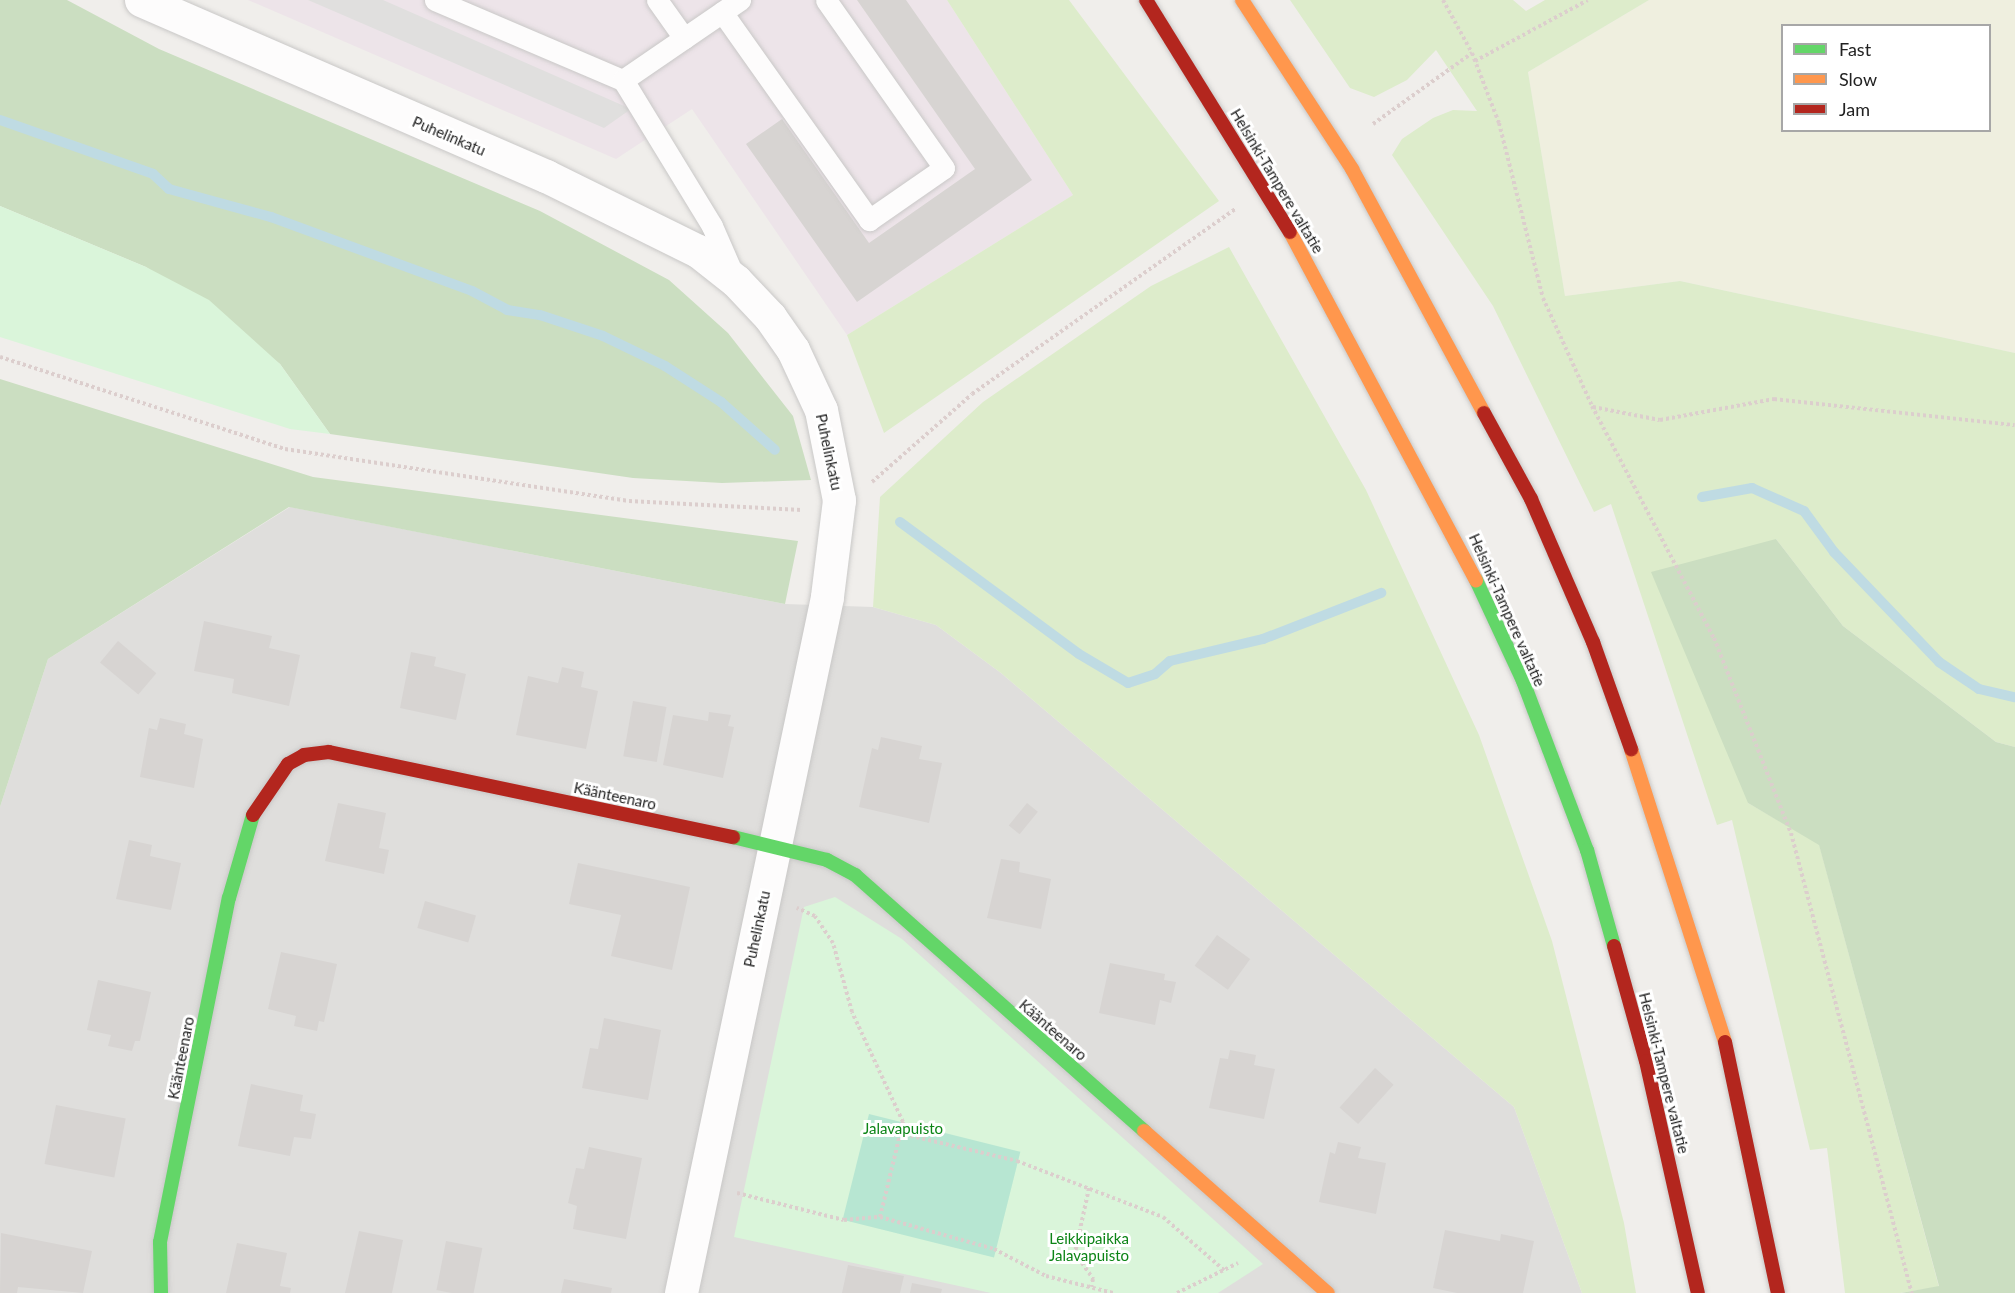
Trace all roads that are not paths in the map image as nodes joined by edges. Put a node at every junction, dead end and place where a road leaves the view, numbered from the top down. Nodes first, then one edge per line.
1 (141, 0) edge
2 (435, 0) edge
3 (657, 0) edge
4 (740, 0) edge
5 (826, 0) edge
6 (1146, 0) edge
7 (1242, 0) edge
8 (722, 12) junction
9 (684, 39) junction
10 (623, 80) junction
11 (736, 281) junction
12 (774, 846) junction
13 (160, 1293) edge
14 (681, 1293) edge
15 (1328, 1293) edge
16 (1698, 1293) edge
17 (1778, 1293) edge

1 - 11 street, Puhelinkatu
2 - 10 lane
3 - 9 lane
4 - 8 lane
5 - 8 lane
6 - 16 main road, Helsinki-Tampere valtatie
7 - 17 main road
8 - 9 lane
9 - 10 lane
10 - 11 lane
11 - 12 street, Puhelinkatu
12 - 13 main road, Käänteenaro
12 - 14 street, Puhelinkatu
12 - 15 main road, Käänteenaro

